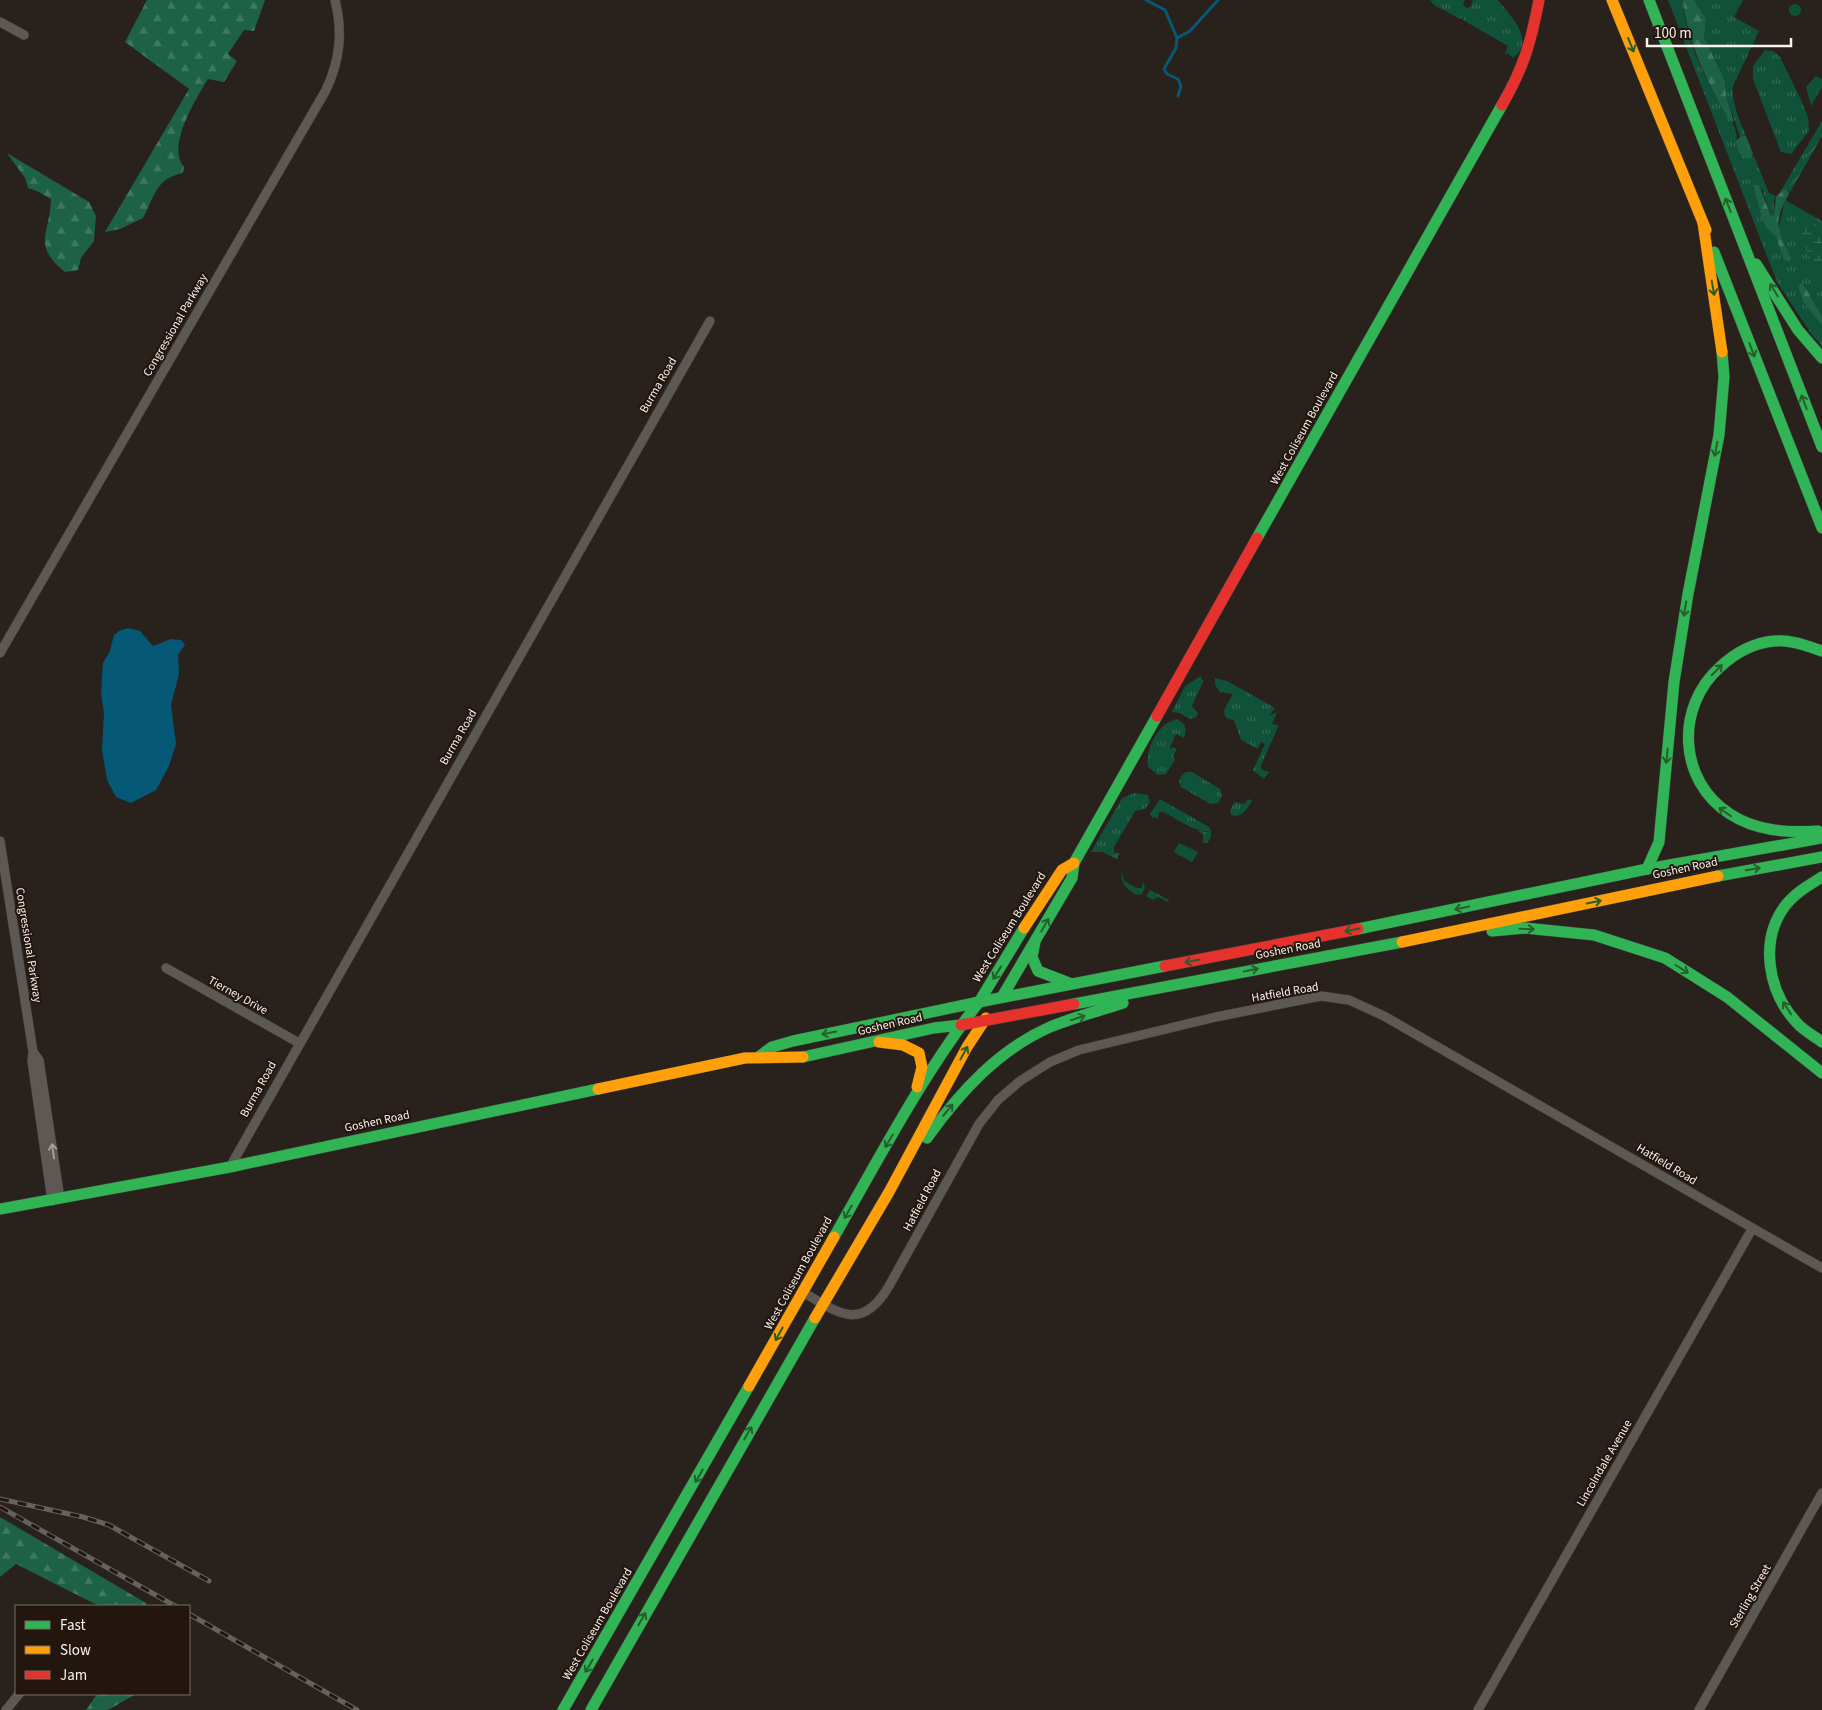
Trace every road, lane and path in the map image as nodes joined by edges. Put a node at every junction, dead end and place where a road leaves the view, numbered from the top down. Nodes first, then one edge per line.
1 (335, 0) edge
2 (1539, 0) edge
3 (1612, 0) edge
4 (1649, 0) edge
5 (0, 22) edge
6 (24, 35) dead end
7 (1703, 223) junction
8 (1745, 250) junction
9 (710, 321) dead end
10 (1822, 358) edge
11 (1822, 447) edge
12 (1822, 528) edge
13 (1822, 652) edge
14 (0, 653) edge
15 (1822, 831) edge
16 (1822, 838) edge
17 (0, 842) edge
18 (1822, 857) edge
19 (1074, 863) junction
20 (1647, 869) junction
21 (1822, 877) edge
22 (1426, 937) junction
23 (1035, 942) junction
24 (166, 968) dead end
25 (1186, 982) junction
26 (1072, 984) junction
27 (1002, 998) junction
28 (979, 1002) junction
29 (982, 1022) junction
30 (961, 1025) junction
31 (299, 1042) junction
32 (879, 1042) junction
33 (1822, 1042) edge
34 (760, 1056) junction
35 (1822, 1073) edge
36 (910, 1107) junction
37 (230, 1167) junction
38 (889, 1192) junction
39 (56, 1200) junction
40 (0, 1209) edge
41 (1752, 1229) junction
42 (1822, 1268) edge
43 (803, 1292) junction
44 (824, 1305) junction
45 (1822, 1493) edge
46 (18, 1695) edge
47 (6, 1710) edge
48 (563, 1710) edge
49 (590, 1710) edge
50 (1478, 1710) edge
51 (1699, 1710) edge

1 - 14 street, Congressional Parkway
2 - 19 main road, West Coliseum Boulevard
3 -> 7 main road
8 -> 4 main road
5 - 6 street
7 -> 12 main road
7 -> 20 main road
10 -> 8 main road
11 -> 8 main road
9 - 31 street, Burma Road
15 -> 13 main road
16 - 20 main road, Goshen Road
17 - 39 street, Congressional Parkway
22 -> 18 main road, Goshen Road
23 -> 19 main road, West Coliseum Boulevard
19 -> 28 main road, West Coliseum Boulevard
20 -> 26 main road, Goshen Road
33 -> 21 main road
25 -> 22 main road, Goshen Road
22 -> 35 main road
23 - 26 main road
23 - 27 main road, West Coliseum Boulevard
24 - 31 street, Tierney Drive
25 - 29 main road, Goshen Road
38 -> 25 main road
26 - 27 main road, Goshen Road
27 - 28 main road, Goshen Road
27 - 29 main road, West Coliseum Boulevard
28 - 30 main road, West Coliseum Boulevard
28 -> 34 main road, Goshen Road
29 - 30 main road, Goshen Road
38 -> 29 main road, West Coliseum Boulevard
30 - 32 main road, Goshen Road
30 - 36 main road, West Coliseum Boulevard
31 - 37 street, Burma Road
32 - 34 main road, Goshen Road
32 - 36 main road
34 - 37 main road, Goshen Road
36 -> 43 main road, West Coliseum Boulevard
37 - 39 main road, Goshen Road
38 - 44 main road, West Coliseum Boulevard
39 - 40 main road, Goshen Road
41 - 42 street, Hatfield Road
41 - 44 street, Hatfield Road
41 - 50 street, Lincolndale Avenue
43 - 44 street
43 -> 48 main road, West Coliseum Boulevard
49 -> 44 main road, West Coliseum Boulevard
45 - 51 street, Sterling Street
46 - 47 street

